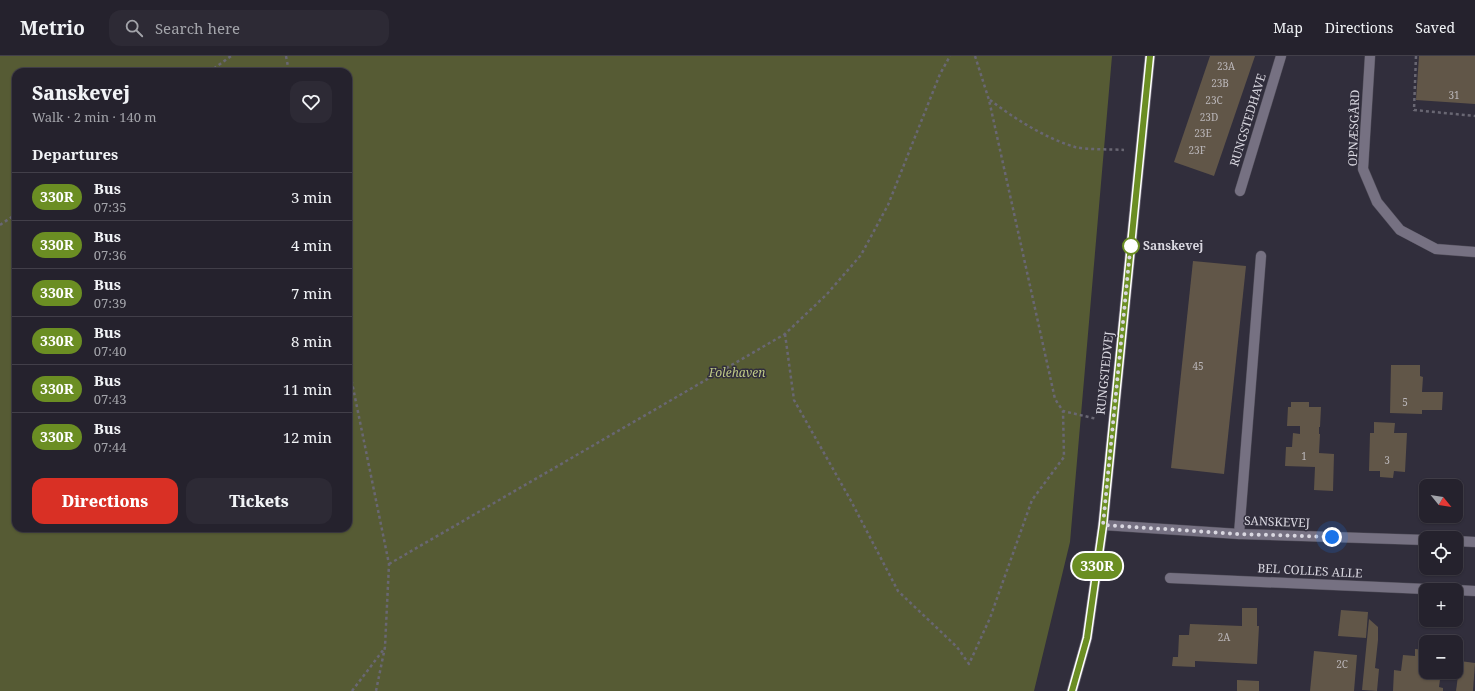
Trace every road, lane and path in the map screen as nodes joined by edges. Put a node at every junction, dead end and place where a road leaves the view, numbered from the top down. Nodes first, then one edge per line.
1 (231, 56) edge
2 (286, 56) edge
3 (950, 56) edge
4 (975, 56) edge
5 (1150, 56) edge
6 (1281, 56) edge
7 (1370, 56) edge
8 (1416, 56) edge
9 (214, 68) edge
10 (288, 68) edge
11 (989, 100) junction
12 (1475, 116) edge
13 (1140, 151) junction
14 (1240, 191) dead end
15 (12, 217) edge
16 (0, 225) edge
17 (1475, 252) edge
18 (1261, 256) dead end
19 (785, 334) junction
20 (352, 383) edge
21 (1063, 411) junction
22 (1114, 423) junction
23 (1103, 525) junction
24 (1239, 534) junction
25 (1419, 540) edge
26 (1463, 541) edge
27 (1475, 542) edge
28 (389, 564) junction
29 (1170, 578) dead end
30 (1419, 589) edge
31 (1463, 590) edge
32 (1475, 591) edge
33 (385, 647) junction
34 (352, 691) edge
35 (376, 691) edge
36 (1072, 691) edge

1 - 9 path
2 - 10 path
3 - 19 path
4 - 11 path
5 - 13 street, RUNGSTEDVEJ
6 - 14 street, RUNGSTEDHAVE
7 - 17 street, OPNÆSGÅRD
8 - 12 path
11 - 13 path
11 - 21 path
13 - 22 street, RUNGSTEDVEJ
15 - 16 path
18 - 24 street
19 - 21 path
19 - 28 path
20 - 28 path
21 - 22 path
22 - 23 street, RUNGSTEDVEJ
23 - 24 street, SANSKEVEJ
23 - 36 street, RUNGSTEDVEJ
24 - 25 street, SANSKEVEJ
26 - 27 street
28 - 33 path
29 - 30 street, BEL COLLES ALLE
31 - 32 street
33 - 34 path
33 - 35 path

